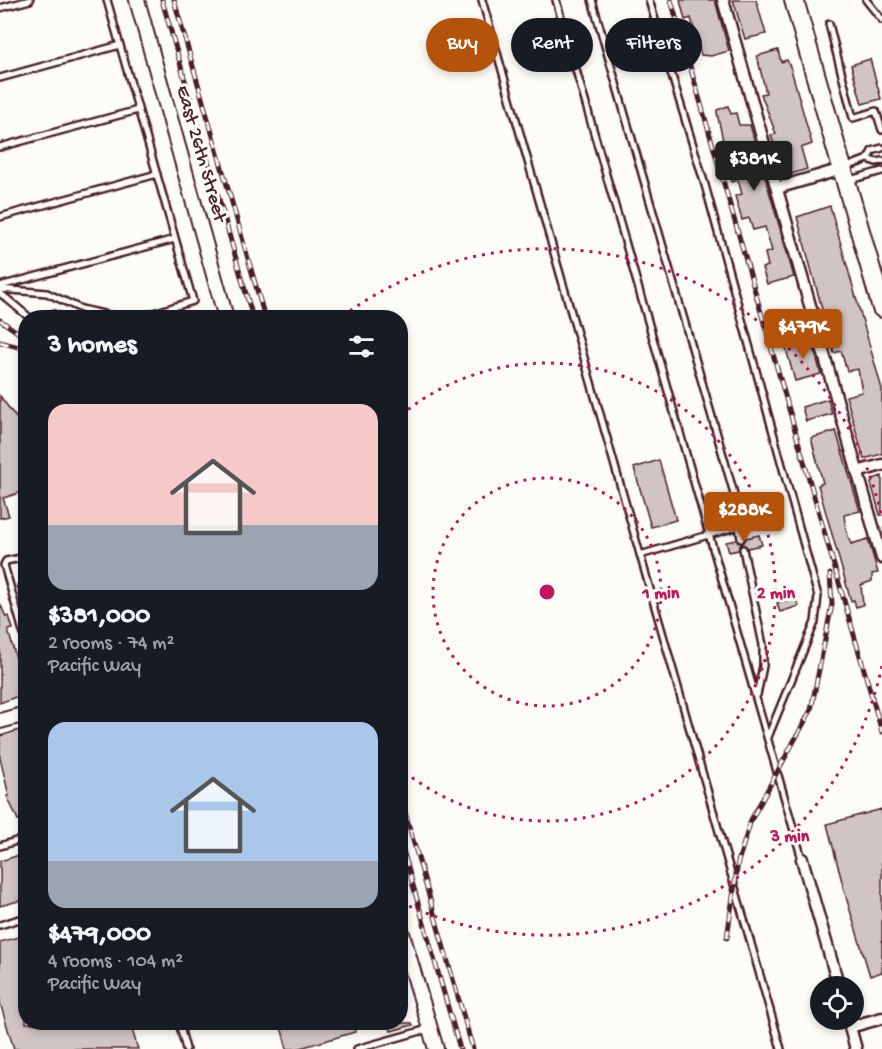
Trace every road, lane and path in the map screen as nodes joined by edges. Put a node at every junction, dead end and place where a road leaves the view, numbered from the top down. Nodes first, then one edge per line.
1 (30, 0) edge
2 (107, 0) edge
3 (137, 0) edge
4 (482, 0) edge
5 (556, 0) edge
6 (592, 0) edge
7 (649, 0) edge
8 (723, 0) edge
9 (794, 0) edge
10 (866, 0) edge
11 (0, 8) edge
12 (882, 20) edge
13 (829, 24) dead end
14 (120, 45) junction
15 (0, 78) edge
16 (138, 110) junction
17 (882, 130) edge
18 (0, 147) edge
19 (882, 148) edge
20 (868, 159) junction
21 (882, 161) edge
22 (882, 171) edge
23 (156, 174) junction
24 (844, 175) junction
25 (777, 188) junction
26 (0, 217) edge
27 (175, 239) junction
28 (0, 287) edge
29 (0, 293) edge
30 (882, 308) edge
31 (21, 310) edge
32 (85, 310) edge
33 (163, 310) edge
34 (224, 310) edge
35 (882, 465) edge
36 (857, 472) junction
37 (739, 526) junction
38 (710, 535) junction
39 (741, 539) dead end
40 (743, 549) dead end
41 (640, 555) junction
42 (882, 558) edge
43 (18, 559) edge
44 (18, 614) edge
45 (756, 697) junction
46 (18, 716) edge
47 (0, 721) edge
48 (768, 736) junction
49 (18, 840) edge
50 (0, 846) edge
51 (802, 859) joint
52 (18, 919) edge
53 (0, 925) edge
54 (408, 954) edge
55 (836, 976) edge
56 (882, 1018) edge
57 (864, 1021) edge
58 (430, 1028) junction
59 (181, 1030) edge
60 (851, 1030) edge
61 (186, 1049) edge
62 (357, 1049) edge
63 (436, 1049) edge
64 (781, 1049) edge
65 (856, 1049) edge

1 - 11 lane
2 - 14 lane
3 - 34 street, East 26th Street
4 - 41 lane
5 - 38 lane
6 - 37 lane
7 - 48 lane
8 - 25 street
9 - 24 main road
10 - 12 lane
13 - 17 lane
14 - 15 lane
14 - 16 lane
16 - 18 lane
16 - 23 lane
19 - 20 lane
20 - 21 lane
20 - 24 lane
22 - 24 lane
23 - 26 lane
23 - 27 lane
24 - 25 street
24 - 30 main road
25 - 36 street
27 - 28 lane
27 - 33 lane
28 - 32 lane
29 - 31 lane
35 - 36 street
36 - 42 street
37 - 38 lane
37 - 39 lane
38 - 41 lane
38 - 45 lane
40 - 45 lane
41 - 64 lane
43 - 44 lane
45 - 48 lane
46 - 47 street
48 - 51 lane
49 - 50 lane
51 - 55 street
52 - 53 lane
54 - 58 street
56 - 57 street
58 - 62 lane
58 - 63 street
59 - 61 lane
60 - 65 street

